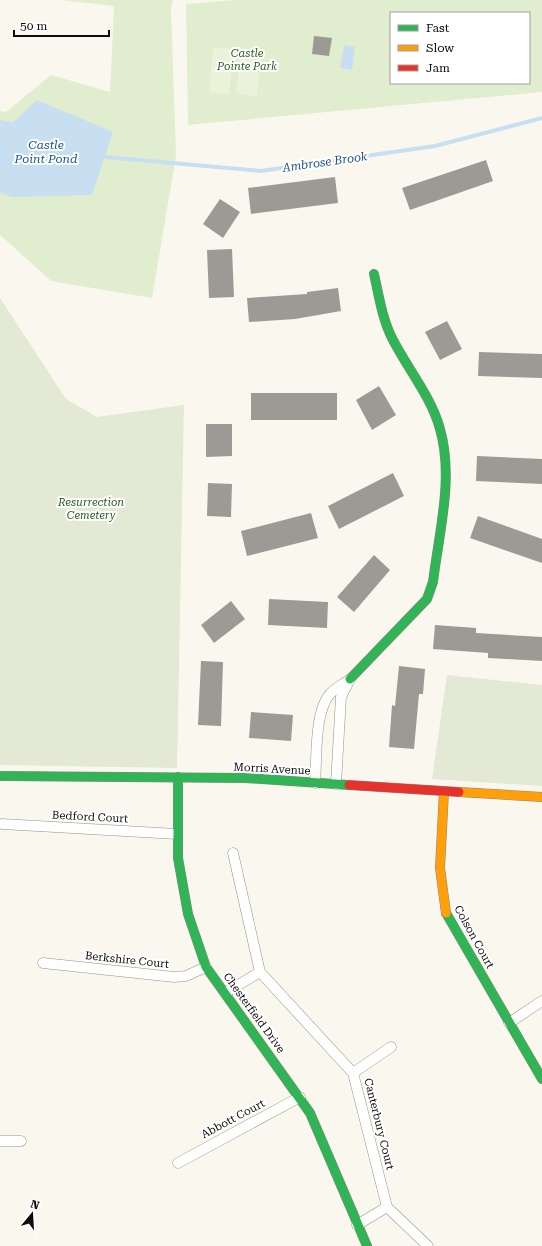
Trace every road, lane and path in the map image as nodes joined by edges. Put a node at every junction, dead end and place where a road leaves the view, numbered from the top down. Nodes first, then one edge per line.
1 (374, 274) dead end
2 (350, 679) junction
3 (0, 776) edge
4 (178, 777) junction
5 (315, 783) junction
6 (336, 784) junction
7 (444, 791) junction
8 (542, 797) edge
9 (2, 824) dead end
10 (177, 834) junction
11 (233, 853) dead end
12 (43, 963) dead end
13 (206, 967) junction
14 (260, 972) junction
15 (225, 993) junction
16 (542, 1001) edge
17 (509, 1023) junction
18 (391, 1047) dead end
19 (353, 1072) junction
20 (542, 1078) edge
21 (300, 1097) junction
22 (0, 1141) edge
23 (21, 1141) dead end
24 (178, 1163) dead end
25 (387, 1207) junction
26 (357, 1225) junction
27 (367, 1246) edge
28 (428, 1246) edge

1 - 2 street
2 - 5 street
2 - 6 street
3 - 4 street, Morris Avenue
4 - 5 street, Morris Avenue
4 - 10 street, Chesterfield Drive
5 - 6 street, Morris Avenue
6 - 7 street, Morris Avenue
7 - 8 street, Morris Avenue
7 - 17 street, Colson Court
9 - 10 street, Bedford Court
10 - 13 street, Chesterfield Drive
11 - 14 street
12 - 13 street, Berkshire Court
13 - 15 street, Chesterfield Drive
14 - 15 street
14 - 19 street, Canterbury Court
15 - 21 street, Chesterfield Drive
16 - 17 street
17 - 20 street, Colson Court
18 - 19 street
19 - 25 street, Canterbury Court
21 - 24 street, Abbott Court
21 - 26 street, Chesterfield Drive
22 - 23 street
25 - 26 street
25 - 28 street
26 - 27 street, Chesterfield Drive

